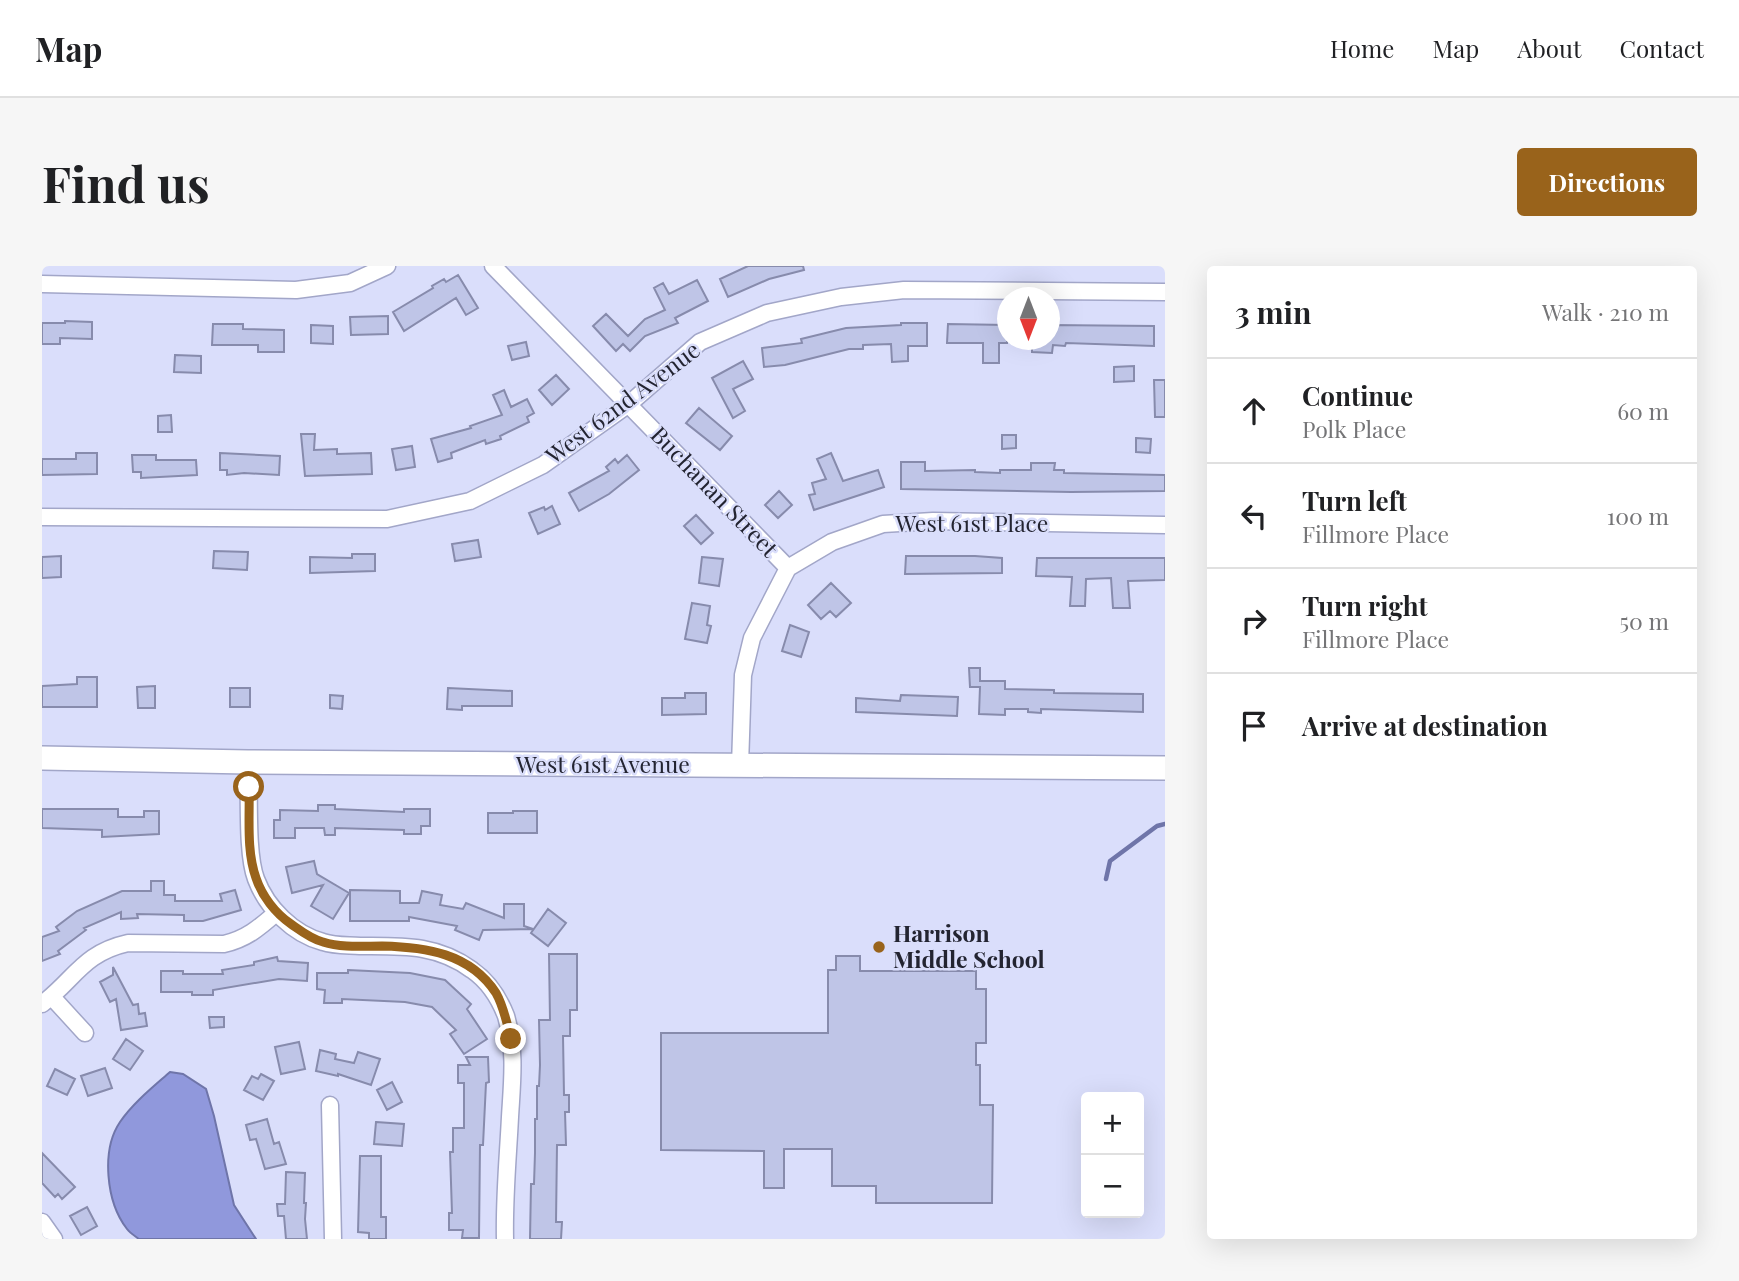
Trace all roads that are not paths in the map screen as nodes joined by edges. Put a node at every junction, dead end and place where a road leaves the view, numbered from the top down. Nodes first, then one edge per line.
1 (387, 266) edge
2 (493, 266) edge
3 (42, 284) edge
4 (1165, 292) edge
5 (629, 404) junction
6 (42, 517) edge
7 (1165, 525) edge
8 (788, 568) junction
9 (42, 758) edge
10 (248, 762) junction
11 (740, 766) junction
12 (1165, 768) edge
13 (276, 913) junction
14 (47, 1000) edge
15 (85, 1034) dead end
16 (330, 1105) dead end
17 (42, 1223) edge
18 (54, 1239) edge
19 (333, 1239) edge
20 (505, 1239) edge

1 - 3 street
2 - 5 street, Buchanan Street
4 - 5 street, West 62nd Avenue
5 - 6 street, West 62nd Avenue
5 - 8 street, Buchanan Street
7 - 8 street, West 61st Place
8 - 11 street
9 - 10 main road, West 61st Avenue
10 - 11 main road, West 61st Avenue
10 - 13 street
11 - 12 main road, West 61st Avenue
13 - 14 street
13 - 20 street
14 - 15 street
16 - 19 street
17 - 18 street

